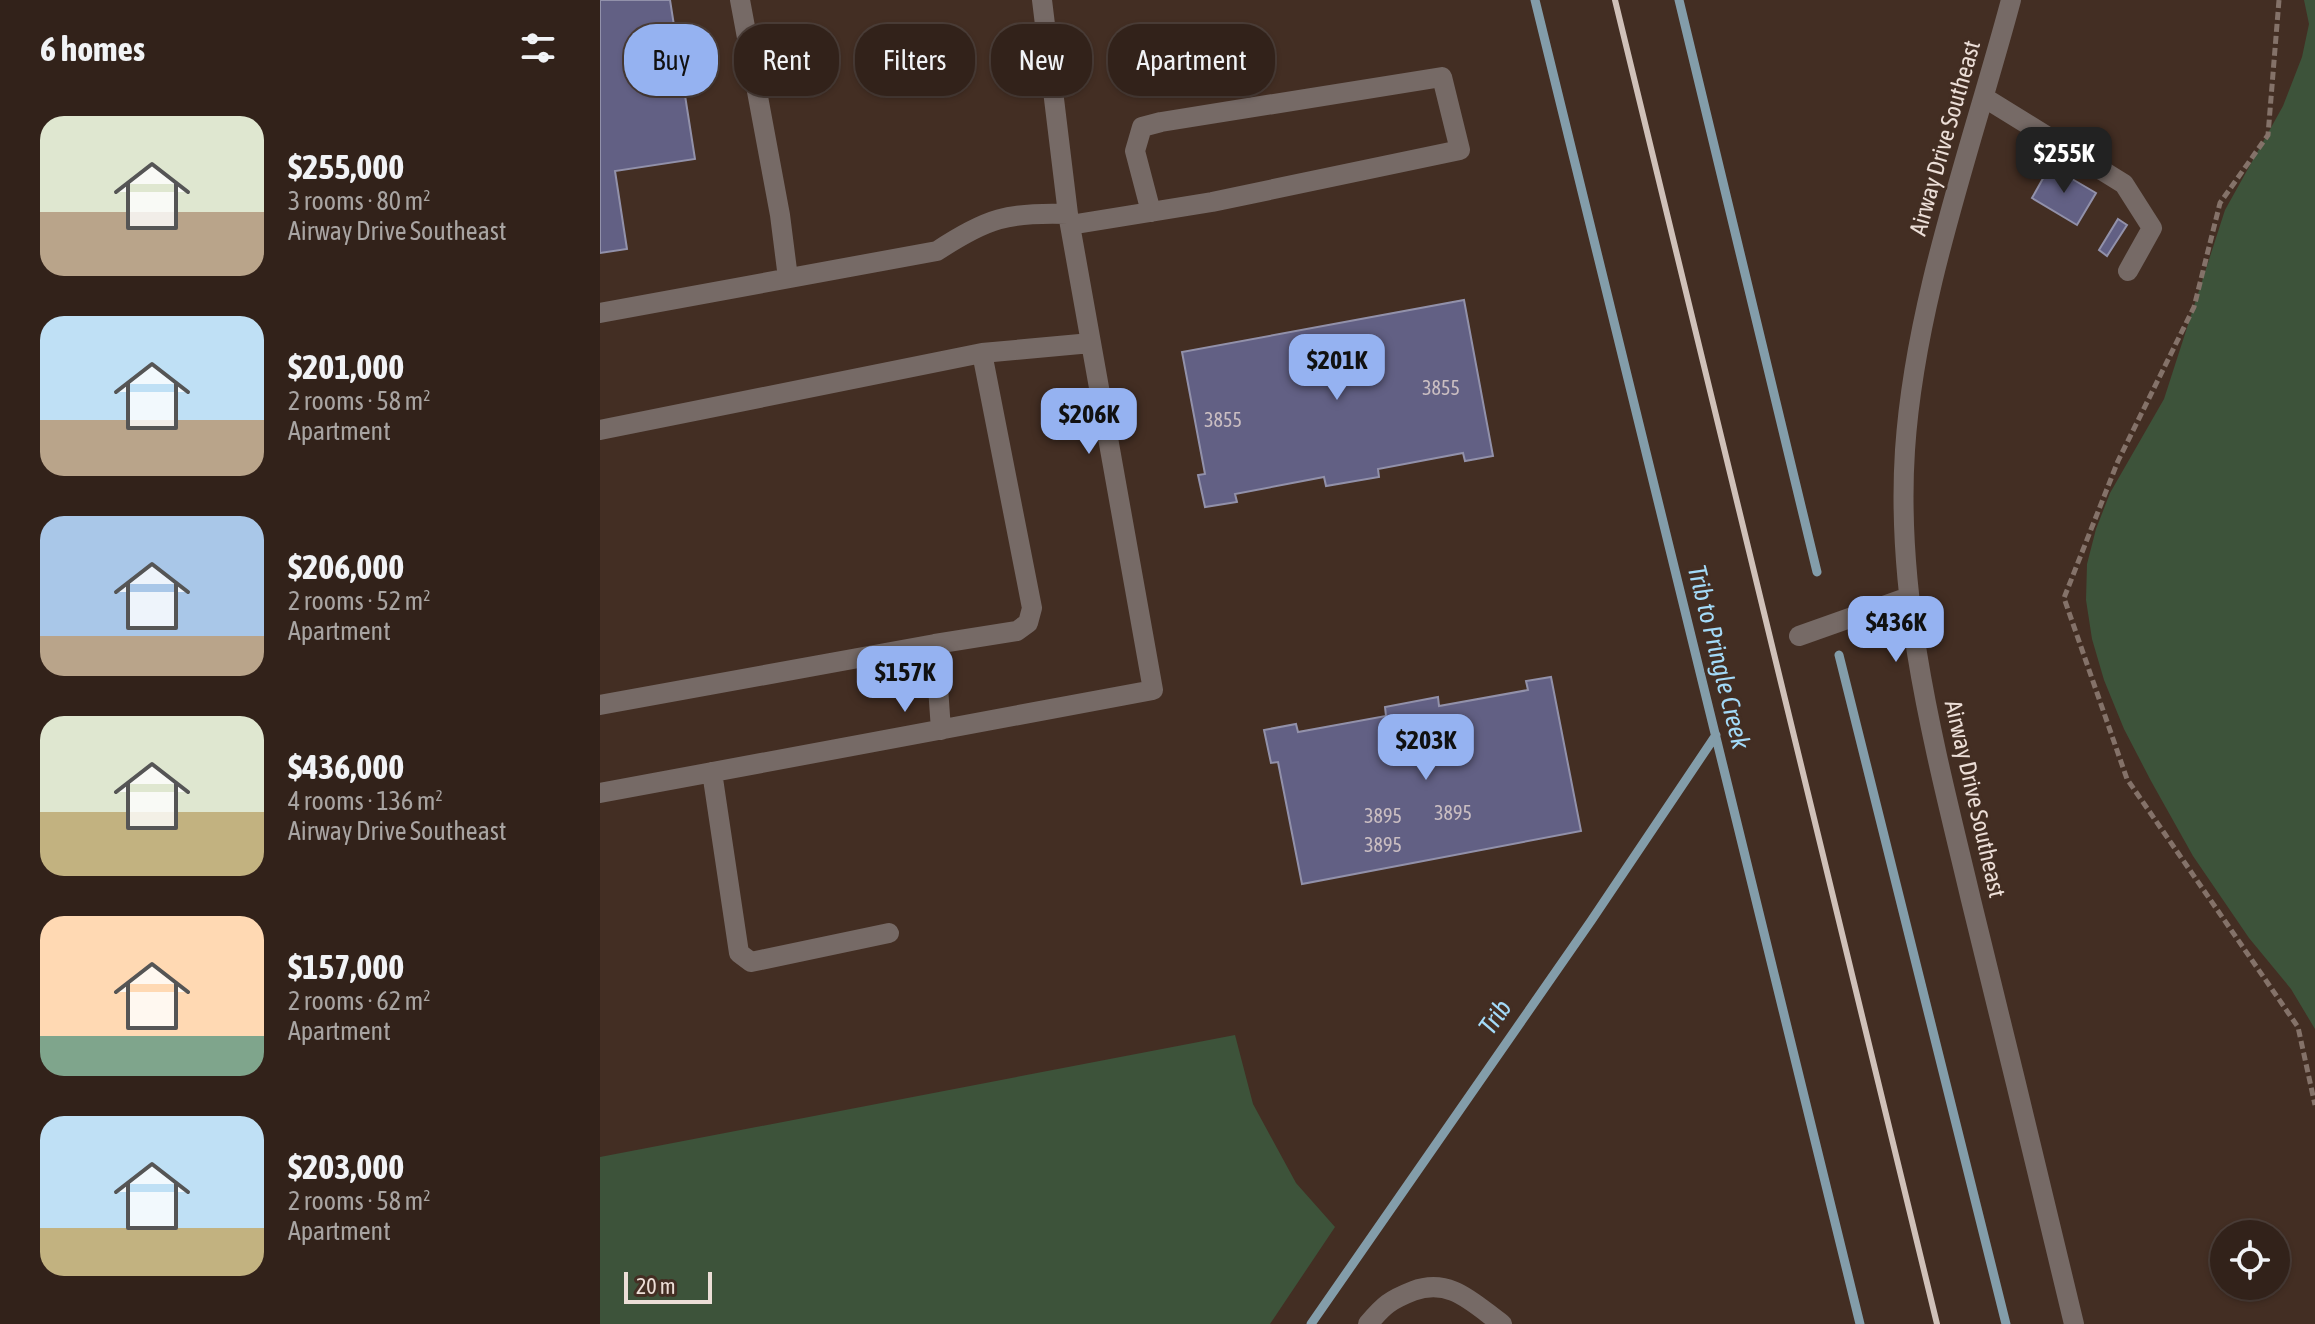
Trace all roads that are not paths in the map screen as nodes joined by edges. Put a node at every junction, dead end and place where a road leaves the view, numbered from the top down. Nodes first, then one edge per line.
1 (740, 0) edge
2 (1042, 0) edge
3 (2011, 0) edge
4 (1985, 98) junction
5 (1151, 212) junction
6 (1069, 220) junction
7 (2128, 271) dead end
8 (788, 278) junction
9 (600, 313) edge
10 (1091, 343) junction
11 (982, 353) junction
12 (600, 430) edge
13 (1909, 597) junction
14 (1799, 636) dead end
15 (935, 644) junction
16 (600, 705) edge
17 (941, 730) junction
18 (712, 772) junction
19 (600, 793) edge
20 (889, 933) dead end
21 (1368, 1324) edge
22 (1502, 1324) edge
23 (2074, 1324) edge

1 - 8 street
2 - 6 street
3 - 4 street, Airway Drive Southeast
4 - 7 street
4 - 13 street, Airway Drive Southeast
5 - 5 street
5 - 6 street
6 - 8 street
6 - 10 street
8 - 9 street
10 - 11 street
10 - 17 street
11 - 12 street
11 - 15 street
13 - 14 street
13 - 23 street, Airway Drive Southeast
15 - 16 street
15 - 17 street
17 - 18 street
18 - 19 street
18 - 20 street
21 - 22 street

